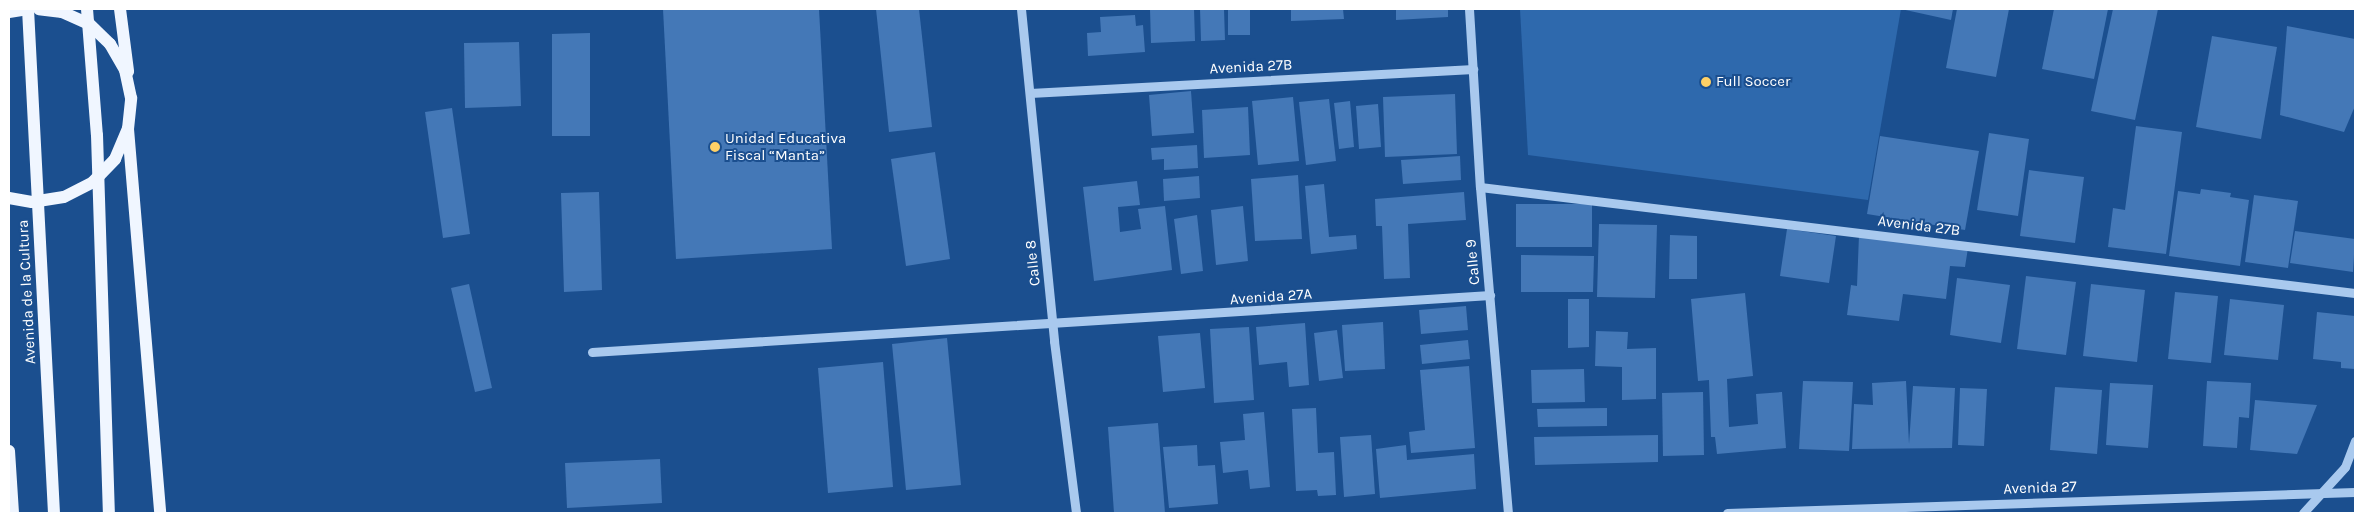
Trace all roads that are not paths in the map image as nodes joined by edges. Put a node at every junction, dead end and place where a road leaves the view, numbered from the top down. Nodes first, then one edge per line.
1 (28, 9) edge
2 (39, 9) edge
3 (87, 9) edge
4 (120, 9) edge
5 (1021, 9) edge
6 (1469, 9) edge
7 (9, 12) edge
8 (1473, 69) junction
9 (1030, 93) junction
10 (131, 98) junction
11 (128, 129) junction
12 (1480, 186) junction
13 (9, 198) edge
14 (2355, 293) edge
15 (1490, 295) junction
16 (1054, 325) junction
17 (592, 352) dead end
18 (2355, 441) edge
19 (9, 451) edge
20 (2322, 492) junction
21 (2355, 492) edge
22 (13, 513) edge
23 (54, 513) edge
24 (109, 513) edge
25 (160, 513) edge
26 (1076, 513) edge
27 (1508, 513) edge
28 (1727, 513) edge
29 (2304, 513) edge

1 - 7 main road
1 - 23 main road, Avenida de la Cultura, bridge
2 - 10 main road
3 - 24 main road, bridge
4 - 10 main road
5 - 9 street, Calle 8
6 - 8 street, Calle 9
8 - 9 street, Avenida 27B
8 - 12 street, Calle 9
9 - 16 street, Calle 8
10 - 11 main road
11 - 13 main road
11 - 25 main road
12 - 14 street, Avenida 27B
12 - 15 street, Calle 9
15 - 16 street, Avenida 27A
15 - 27 street, Calle 9
16 - 17 street, Avenida 27A
16 - 26 street, Calle 8
18 - 20 street
19 - 22 main road
20 - 21 street, Avenida 27
20 - 28 street, Avenida 27
20 - 29 street

